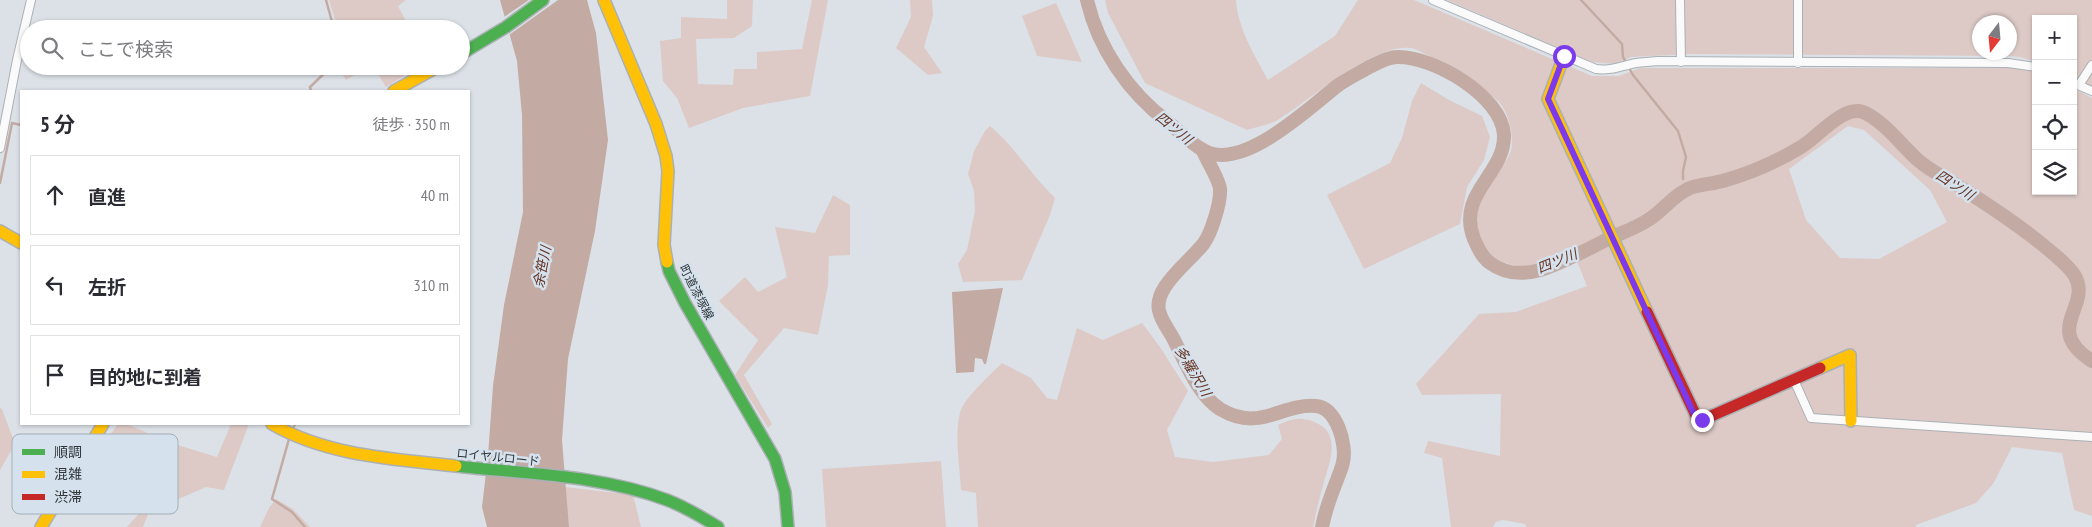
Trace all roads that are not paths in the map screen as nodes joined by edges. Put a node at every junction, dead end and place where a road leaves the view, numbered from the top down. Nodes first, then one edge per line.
1 (31, 0) edge
2 (543, 0) edge
3 (604, 0) edge
4 (1433, 0) edge
5 (1680, 0) edge
6 (1798, 0) edge
7 (26, 20) edge
8 (20, 47) edge
9 (470, 49) edge
10 (1564, 56) junction
11 (1681, 62) junction
12 (1798, 63) junction
13 (2092, 65) edge
14 (2032, 66) edge
15 (423, 75) edge
16 (2077, 83) edge
17 (2077, 84) edge
18 (396, 90) edge
19 (2092, 91) edge
20 (0, 148) edge
21 (0, 231) edge
22 (20, 243) edge
23 (1794, 380) junction
24 (1852, 421) junction
25 (274, 425) edge
26 (2092, 437) edge
27 (48, 514) edge
28 (40, 527) edge
29 (718, 527) edge
30 (788, 527) edge

1 - 7 street
2 - 9 main road
3 - 30 main road, 町道漆塚線
4 - 10 street
5 - 11 street
6 - 12 street
8 - 20 street
10 - 11 street
10 - 23 main road
11 - 12 street
12 - 14 street
13 - 16 street
15 - 18 main road
17 - 19 street
21 - 22 main road
23 - 24 street
23 - 24 main road
24 - 26 street
25 - 29 main road, ロイヤルロード
27 - 28 main road

